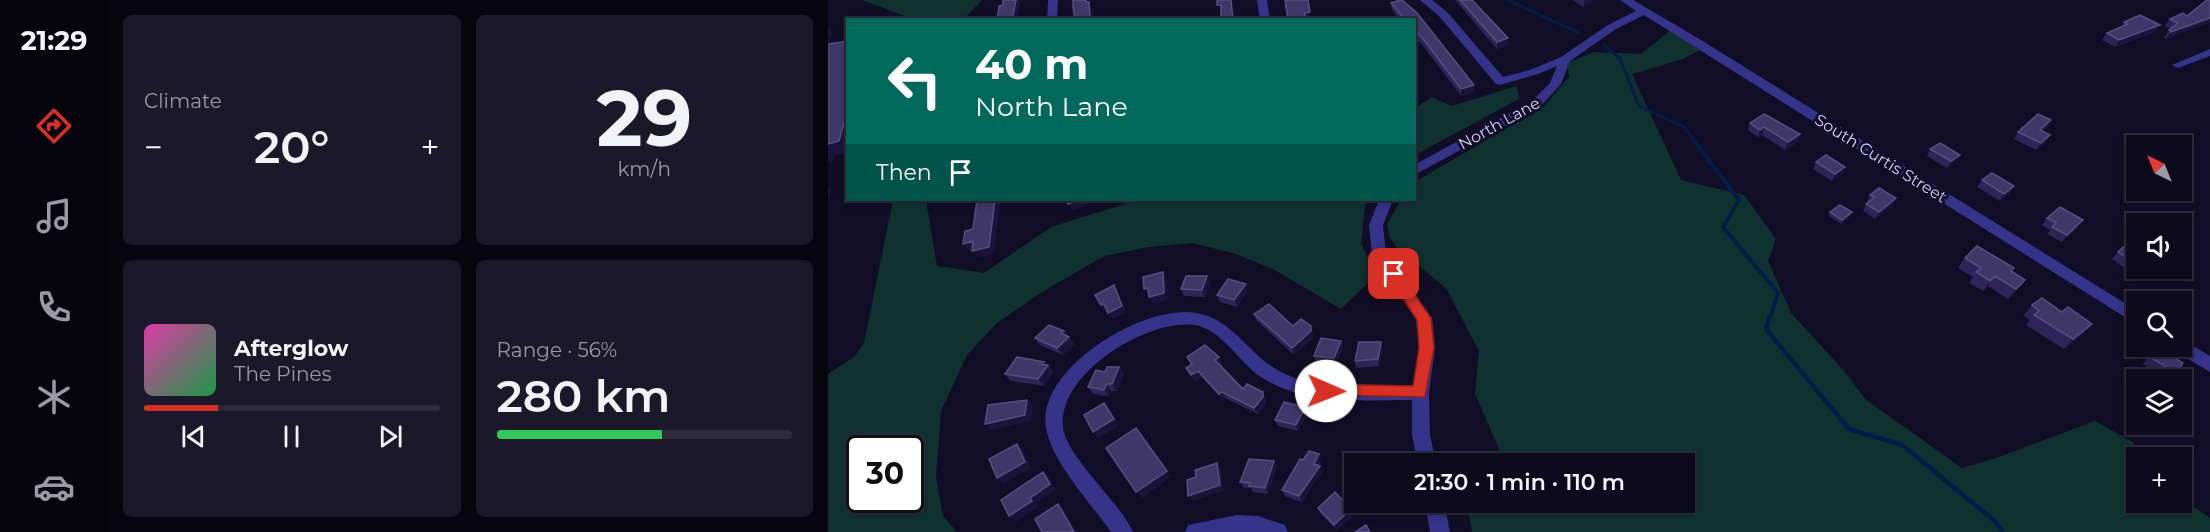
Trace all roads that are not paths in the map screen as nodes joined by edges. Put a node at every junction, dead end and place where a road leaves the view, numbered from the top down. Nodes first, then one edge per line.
1 (1053, 0) edge
2 (1262, 0) edge
3 (1425, 0) edge
4 (1624, 0) edge
5 (1644, 11) junction
6 (1052, 18) edge
7 (1265, 18) edge
8 (2210, 52) edge
9 (1565, 59) junction
10 (2178, 65) dead end
11 (1416, 170) edge
12 (1386, 201) edge
13 (2126, 312) edge
14 (2192, 353) edge
15 (2210, 364) edge
16 (1420, 392) junction
17 (1425, 453) edge
18 (1436, 513) edge
19 (1123, 532) edge
20 (1195, 532) edge
21 (1278, 532) edge
22 (1440, 532) edge

1 - 6 street
2 - 7 street
3 - 9 street
4 - 5 street, South Curtis Street
5 - 9 street
5 - 13 street, South Curtis Street
8 - 10 street
9 - 11 street, North Lane
12 - 16 street
14 - 15 street
16 - 17 street
16 - 19 street
18 - 22 street
20 - 21 street

